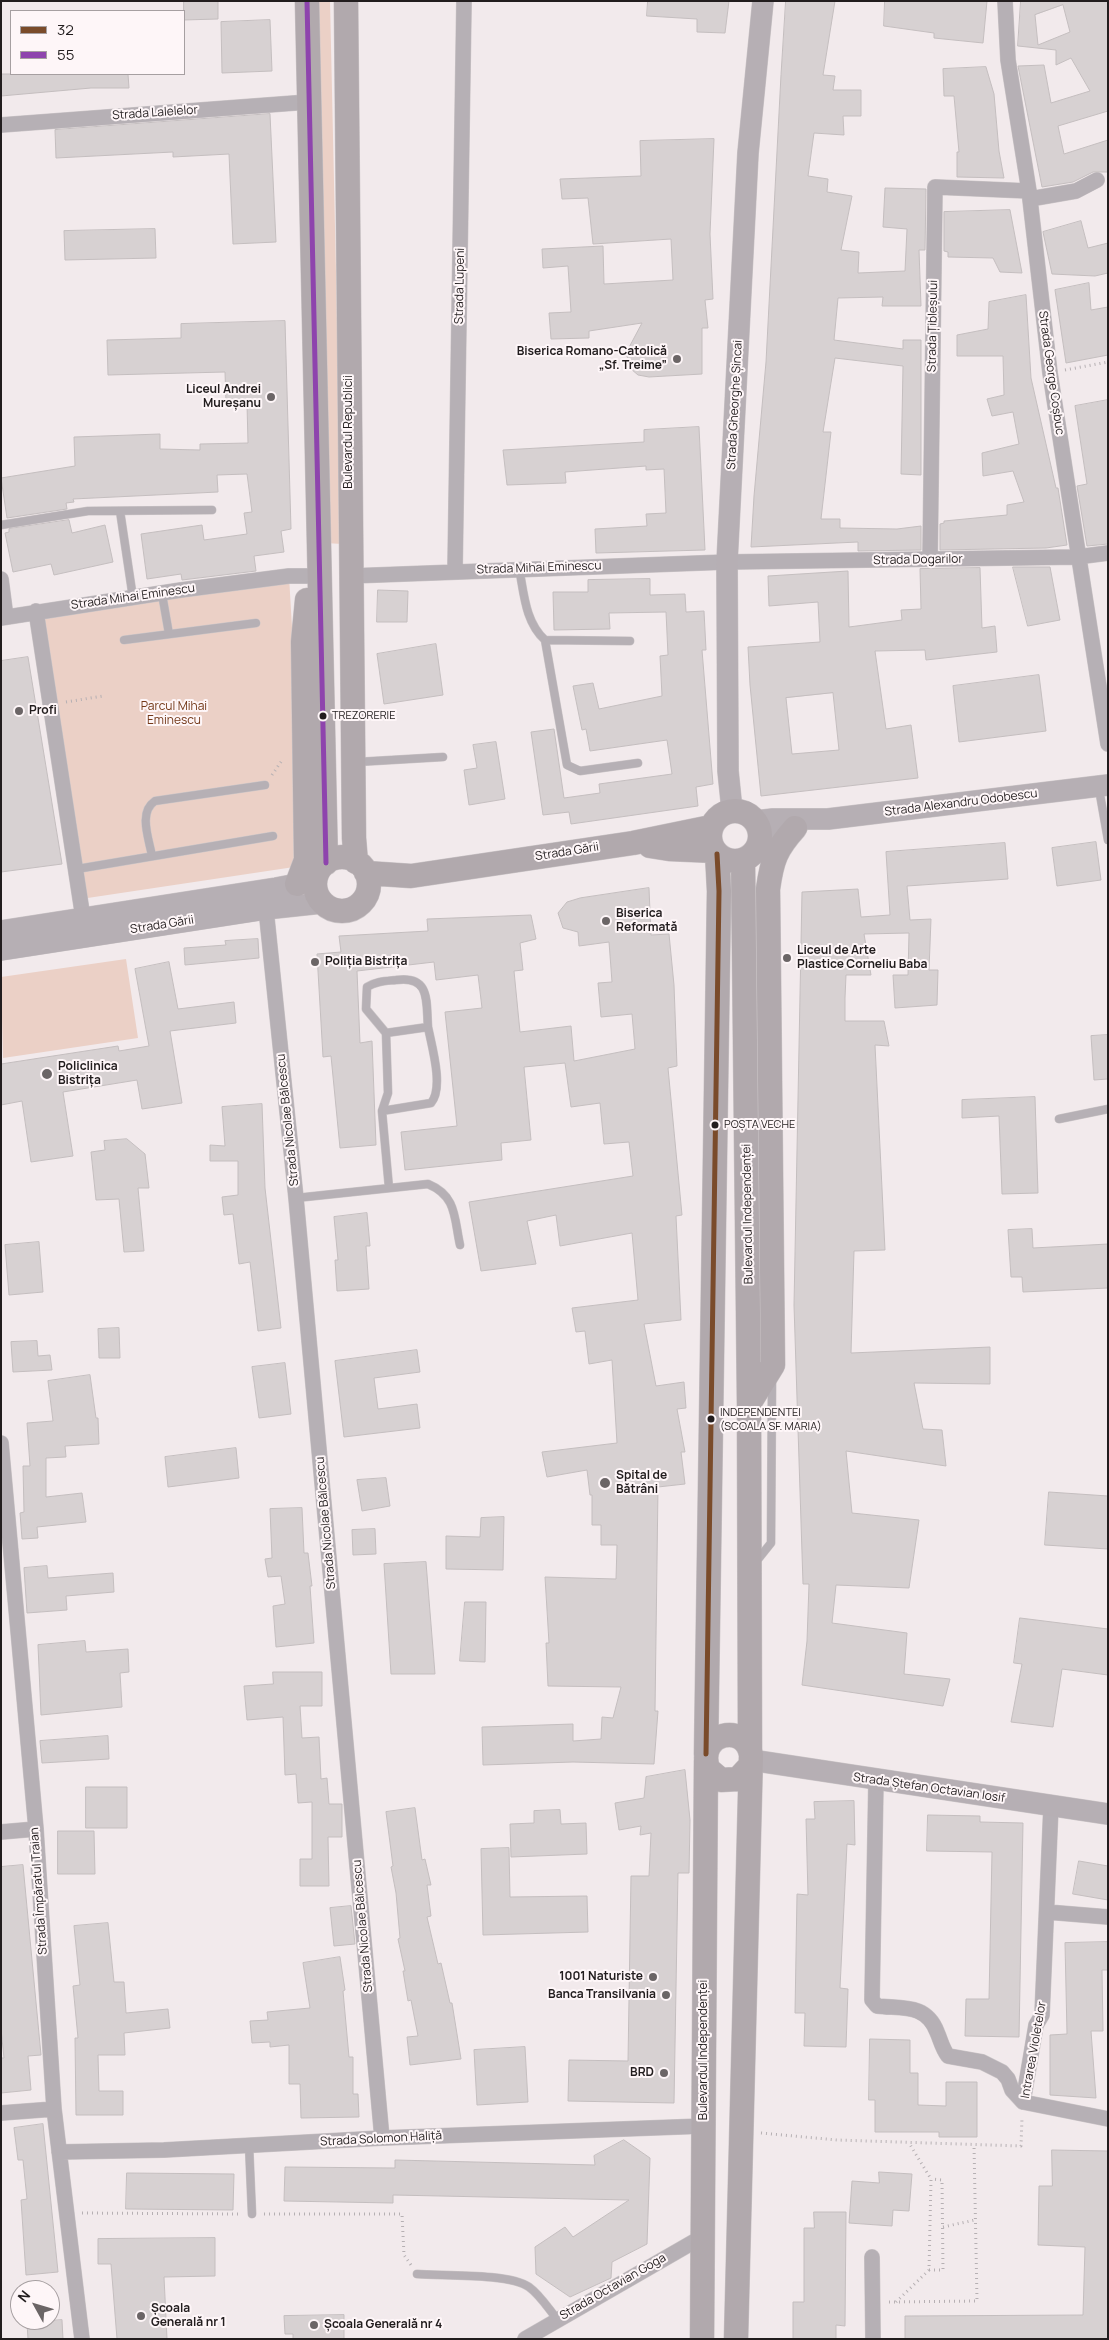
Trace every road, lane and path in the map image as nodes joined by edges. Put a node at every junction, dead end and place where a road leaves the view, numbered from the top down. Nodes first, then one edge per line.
1 (307, 1) edge
2 (346, 1) edge
3 (464, 1) edge
4 (763, 1) edge
5 (1005, 1) edge
6 (308, 102) junction
7 (1, 125) edge
8 (1097, 180) dead end
9 (1030, 195) junction
10 (1108, 362) edge
11 (1050, 373) junction
12 (212, 510) dead end
13 (120, 511) junction
14 (1, 525) edge
15 (1108, 553) edge
16 (1077, 557) junction
17 (930, 560) junction
18 (727, 562) junction
19 (519, 568) junction
20 (455, 570) junction
21 (320, 576) junction
22 (350, 576) junction
23 (1, 579) edge
24 (162, 594) junction
25 (133, 598) junction
26 (36, 611) junction
27 (4, 617) edge
28 (256, 623) dead end
29 (169, 634) junction
30 (124, 640) dead end
31 (545, 640) junction
32 (630, 641) dead end
33 (103, 696) dead end
34 (50, 704) junction
35 (1108, 744) edge
36 (285, 757) dead end
37 (443, 757) dead end
38 (353, 762) junction
39 (638, 763) dead end
40 (265, 786) joint
41 (1103, 786) edge
42 (732, 810) junction
43 (804, 824) junction
44 (711, 827) junction
45 (758, 830) junction
46 (273, 836) dead end
47 (1108, 840) edge
48 (633, 843) junction
49 (669, 849) junction
50 (716, 853) junction
51 (152, 856) junction
52 (743, 860) junction
53 (77, 869) junction
54 (313, 874) junction
55 (363, 875) junction
56 (717, 880) junction
57 (322, 903) junction
58 (266, 909) junction
59 (83, 918) junction
60 (1, 931) edge
61 (1, 950) edge
62 (428, 1027) junction
63 (386, 1033) junction
64 (1108, 1109) edge
65 (382, 1111) junction
66 (1059, 1120) dead end
67 (389, 1188) junction
68 (296, 1198) junction
69 (460, 1245) dead end
70 (772, 1365) junction
71 (749, 1404) junction
72 (1, 1443) edge
73 (750, 1569) junction
74 (706, 1758) junction
75 (750, 1759) junction
76 (876, 1780) junction
77 (1051, 1806) junction
78 (1108, 1814) edge
79 (36, 1829) junction
80 (1, 1832) edge
81 (1046, 1912) junction
82 (1108, 1917) edge
83 (1023, 2102) junction
84 (54, 2109) junction
85 (1, 2113) edge
86 (1108, 2118) edge
87 (704, 2126) junction
88 (761, 2133) dead end
89 (382, 2138) junction
90 (908, 2143) junction
91 (974, 2145) junction
92 (249, 2146) junction
93 (59, 2152) junction
94 (931, 2179) junction
95 (252, 2214) dead end
96 (975, 2220) junction
97 (943, 2228) junction
98 (702, 2237) junction
99 (872, 2257) dead end
100 (929, 2270) junction
101 (417, 2274) dead end
102 (872, 2302) junction
103 (896, 2303) junction
104 (557, 2319) junction
105 (82, 2339) edge
106 (525, 2339) edge
107 (702, 2339) edge
108 (736, 2339) edge
109 (873, 2339) edge

1 - 6 main road
2 - 22 main road, Bulevardul Republicii
3 - 20 street, Strada Lupeni
4 - 18 street, Strada Gheorghe Șincai
5 - 9 street, Strada George Coșbuc
6 - 7 street, Strada Lalelelor
6 - 21 main road
8 - 9 street
9 - 11 street, Strada George Coșbuc
9 - 17 street, Strada Țibleșului
10 - 11 path
11 - 16 street, Strada George Coșbuc
12 - 13 lane
13 - 14 lane
13 - 25 lane
15 - 16 street, Strada Dogarilor
16 - 17 street, Strada Dogarilor
16 - 35 street, Strada George Coșbuc
17 - 18 street, Strada Dogarilor
18 - 19 street, Strada Mihai Eminescu
18 - 42 street, Strada Gheorghe Șincai
19 - 20 street, Strada Mihai Eminescu
19 - 31 lane
20 - 22 street, Strada Mihai Eminescu
21 - 24 street, Strada Mihai Eminescu
21 - 54 main road
21 - 54 main road
22 - 38 main road, Bulevardul Republicii
23 - 27 street, Strada Mihai Eminescu
24 - 25 street, Strada Mihai Eminescu
24 - 29 lane
25 - 26 street, Strada Mihai Eminescu
26 - 27 street, Strada Mihai Eminescu
26 - 34 street
28 - 29 lane
29 - 30 lane
31 - 32 lane
31 - 39 lane
33 - 34 path
34 - 53 street
36 - 40 path
37 - 38 lane
38 - 55 main road, Bulevardul Republicii
40 - 51 lane
41 - 43 street, Strada Alexandru Odobescu
41 - 47 lane
42 - 44 main road
42 - 45 main road
43 - 45 street, Strada Alexandru Odobescu
43 - 70 main road
44 - 48 main road, Strada Gării
44 - 50 main road, Bulevardul Independenței
45 - 52 main road
46 - 51 lane
48 - 49 main road, Strada Gării
48 - 55 main road, Strada Gării
49 - 50 main road, Strada Gării
49 - 56 main road
50 - 52 main road
50 - 56 main road, Bulevardul Independenței
51 - 53 lane
52 - 71 main road, Bulevardul Independenței
53 - 59 street
54 - 55 main road
54 - 57 main road
54 - 59 street, Strada Gării
55 - 57 main road
56 - 74 main road, Bulevardul Independenței
57 - 58 street, Strada Gării
58 - 61 street, Strada Gării
58 - 68 street, Strada Nicolae Bălcescu
59 - 60 street, Strada Gării
62 - 63 lane
62 - 63 lane
62 - 65 lane
63 - 65 lane
64 - 66 lane
65 - 67 lane
67 - 68 lane
67 - 69 lane
68 - 89 street, Strada Nicolae Bălcescu
70 - 71 main road
70 - 73 lane
71 - 73 main road, Bulevardul Independenței
72 - 79 street, Strada Împăratul Traian
73 - 75 main road, Bulevardul Independenței
74 - 75 main road
74 - 75 main road
74 - 87 main road, Bulevardul Independenței
75 - 76 street, Strada Ștefan Octavian Iosif
75 - 108 main road, Bulevardul Independenței
76 - 77 street, Strada Ștefan Octavian Iosif
76 - 83 street
77 - 78 street, Strada Ștefan Octavian Iosif
77 - 81 street, Intrarea Violetelor
79 - 80 street
79 - 84 street, Strada Împăratul Traian
81 - 82 street
81 - 83 street, Intrarea Violetelor
83 - 86 street, Intrarea Violetelor
83 - 91 path
84 - 85 street
84 - 93 street, Strada Împăratul Traian
87 - 89 street, Strada Solomon Haliță
87 - 98 main road, Bulevardul Independenței
88 - 90 path
89 - 92 street, Strada Solomon Haliță
90 - 91 path
90 - 94 path
91 - 96 path
92 - 93 street, Strada Solomon Haliță
92 - 95 lane
93 - 105 street, Strada Împăratul Traian
94 - 97 path
94 - 100 path
96 - 97 path
96 - 103 path
97 - 100 path
98 - 104 street, Strada Octavian Goga
98 - 107 main road, Bulevardul Independenței
99 - 102 street
100 - 103 path
101 - 104 lane
102 - 103 path
102 - 109 street
104 - 106 street, Strada Octavian Goga

